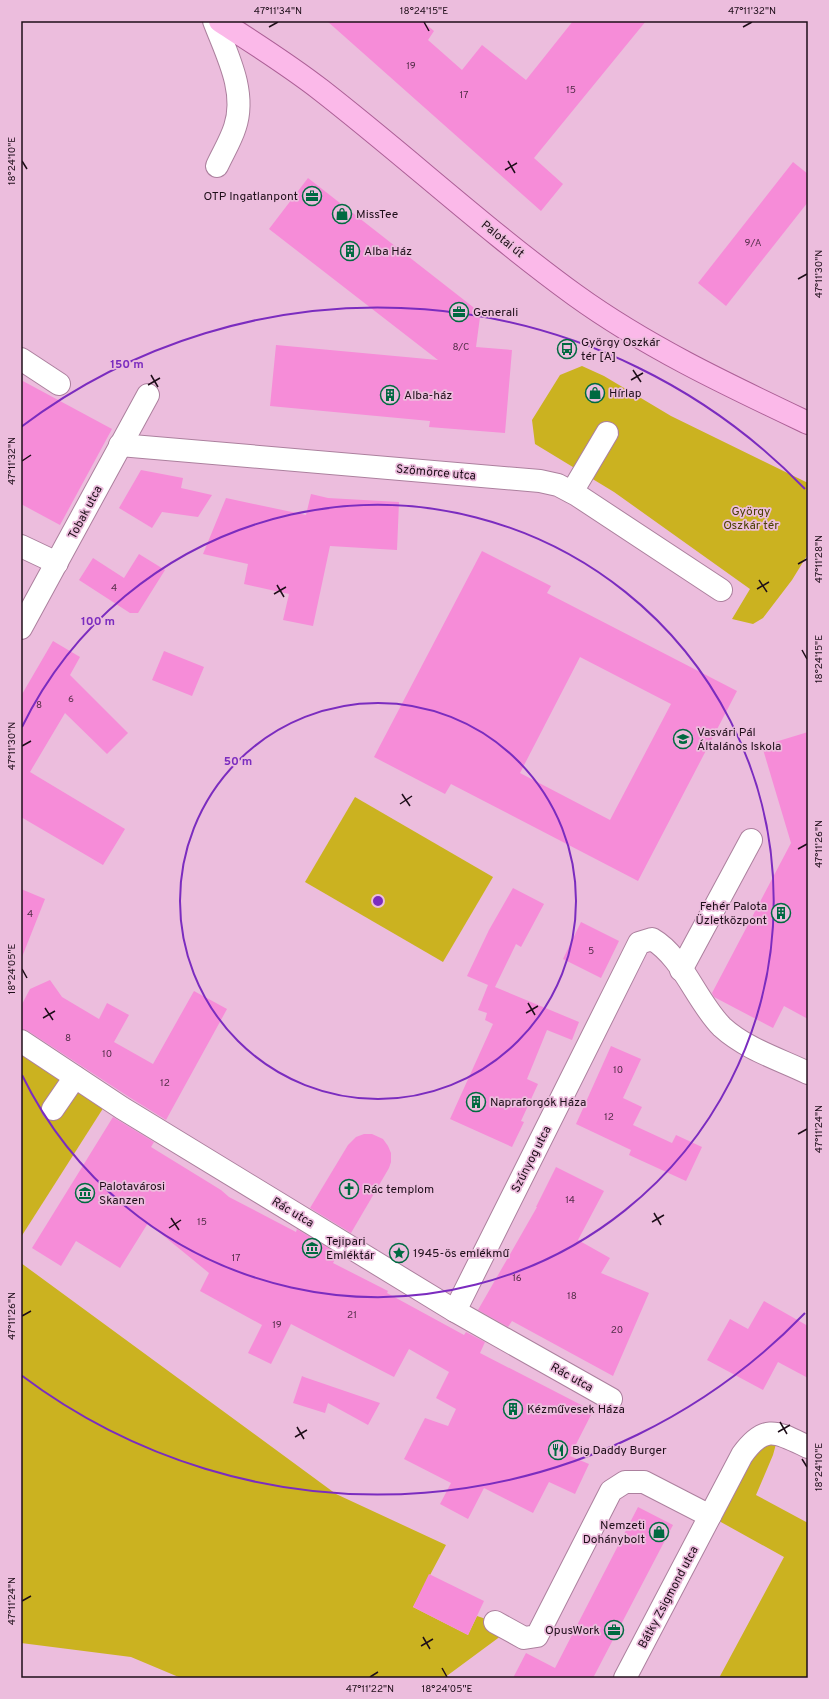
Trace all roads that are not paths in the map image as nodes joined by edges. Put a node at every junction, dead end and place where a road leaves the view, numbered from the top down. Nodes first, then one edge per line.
1 (214, 21) edge
2 (220, 21) edge
3 (217, 166) dead end
4 (21, 359) edge
5 (60, 384) dead end
6 (148, 395) dead end
7 (808, 423) edge
8 (607, 433) dead end
9 (120, 445) junction
10 (572, 492) junction
11 (21, 546) edge
12 (57, 563) junction
13 (721, 590) dead end
14 (21, 628) edge
15 (751, 840) dead end
16 (681, 970) junction
17 (21, 1041) edge
18 (808, 1073) edge
19 (75, 1076) junction
20 (53, 1109) dead end
21 (455, 1311) junction
22 (611, 1399) dead end
23 (808, 1447) edge
24 (710, 1516) junction
25 (495, 1622) dead end
26 (625, 1678) edge

1 - 3 street
2 - 7 main road, Palotai út
4 - 5 street
6 - 9 street, Tobak utca
8 - 10 street
9 - 10 street, Szömörce utca
9 - 12 street, Tobak utca
10 - 13 street, Szömörce utca
11 - 12 street
12 - 14 street, Tobak utca
15 - 16 street
16 - 18 street
16 - 21 street, Szúnyog utca
17 - 19 street, Rác utca
19 - 20 street
19 - 21 street, Rác utca
21 - 22 street, Rác utca
23 - 24 street
24 - 25 street
24 - 26 street, Bátky Zsigmond utca

